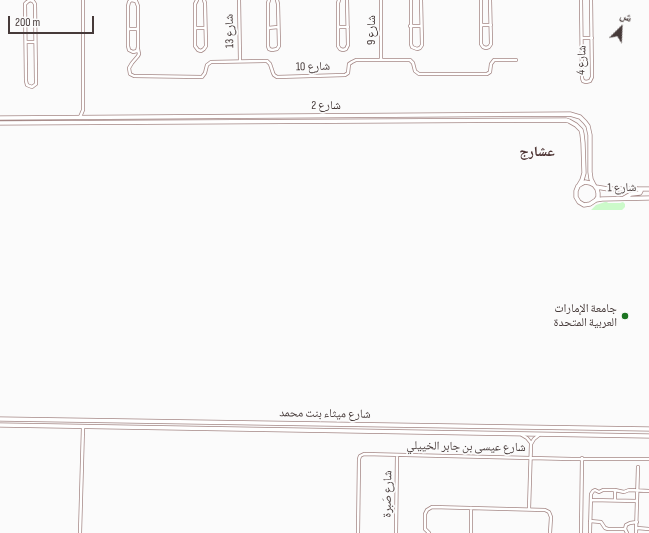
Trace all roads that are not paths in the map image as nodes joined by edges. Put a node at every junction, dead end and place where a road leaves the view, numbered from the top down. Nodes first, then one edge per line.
1 (83, 0) edge
2 (133, 0) edge
3 (197, 0) edge
4 (204, 0) edge
5 (238, 0) edge
6 (269, 0) edge
7 (277, 0) edge
8 (338, 0) edge
9 (347, 0) edge
10 (381, 0) edge
11 (411, 0) edge
12 (421, 0) edge
13 (481, 0) edge
14 (490, 0) edge
15 (581, 0) edge
16 (591, 0) edge
17 (481, 25) junction
18 (491, 25) junction
19 (410, 26) junction
20 (421, 26) junction
21 (338, 27) junction
22 (348, 27) junction
23 (195, 28) junction
24 (205, 28) junction
25 (268, 28) junction
26 (278, 28) junction
27 (128, 29) junction
28 (138, 29) junction
29 (582, 38) junction
30 (592, 38) junction
31 (26, 42) junction
32 (35, 42) junction
33 (138, 49) junction
34 (381, 60) junction
35 (516, 60) dead end
36 (240, 61) junction
37 (83, 110) junction
38 (80, 117) junction
39 (87, 117) junction
40 (0, 118) edge
41 (0, 123) edge
42 (579, 185) junction
43 (595, 186) junction
44 (638, 189) junction
45 (649, 189) edge
46 (623, 198) junction
47 (649, 198) edge
48 (596, 200) junction
49 (0, 419) edge
50 (0, 426) edge
51 (83, 427) junction
52 (649, 429) edge
53 (518, 434) junction
54 (541, 434) junction
55 (649, 436) edge
56 (531, 444) junction
57 (397, 455) junction
58 (530, 457) junction
59 (582, 458) junction
60 (638, 459) junction
61 (649, 459) edge
62 (615, 490) junction
63 (637, 491) junction
64 (649, 491) edge
65 (591, 500) junction
66 (615, 500) junction
67 (637, 501) junction
68 (471, 508) junction
69 (529, 509) junction
70 (590, 521) junction
71 (637, 522) junction
72 (637, 528) junction
73 (625, 529) junction
74 (649, 529) edge
75 (590, 532) dead end
76 (80, 533) edge
77 (358, 533) edge
78 (396, 533) edge
79 (429, 533) edge
80 (471, 533) edge
81 (550, 533) edge
82 (580, 533) edge
83 (627, 533) edge
84 (636, 533) edge

1 - 37 street
2 - 27 street
2 - 28 street
3 - 23 street
4 - 24 street
5 - 36 street, شارع 13
6 - 25 street
7 - 26 street
8 - 21 street
9 - 22 street
10 - 34 street, شارع 9
11 - 19 street
12 - 20 street
13 - 17 street
14 - 18 street
15 - 29 street, شارع 4
16 - 30 street, شارع 4
17 - 18 street
17 - 18 street
19 - 20 street
19 - 20 street
21 - 22 street
21 - 22 street
23 - 24 street
23 - 24 street
25 - 26 street
25 - 26 street
27 - 28 street
27 - 33 street
28 - 33 street
29 - 30 street, شارع 4
29 - 30 street, شارع 4
31 - 32 street
31 - 32 street
31 - 32 street
33 - 36 street, شارع 10
34 - 35 street, شارع 10
34 - 36 street, شارع 10
37 - 38 street
37 - 39 street
38 - 39 street, شارع 2
38 - 40 street, شارع 2
39 - 43 street, شارع 2
41 - 42 street, شارع 2
42 - 43 street
42 - 48 street
43 - 44 street, شارع 1
43 - 48 street
44 - 45 street, شارع 1
44 - 46 street
46 - 47 street, شارع 1
46 - 48 street, شارع 1
49 - 52 street, شارع ميثاء بنت محمد
50 - 51 street, شارع ميثاء بنت محمد
51 - 53 street, شارع ميثاء بنت محمد
51 - 76 street
53 - 54 street, شارع ميثاء بنت محمد
53 - 56 street
54 - 55 street, شارع ميثاء بنت محمد
54 - 56 street
56 - 58 street
57 - 58 street, شارع عيسى بن جابر الخييلي
57 - 77 street, شارع عيسى بن جابر الخييلي
57 - 78 street, شارع صَبرة
58 - 59 street, شارع عيسى بن جابر الخييلي
58 - 69 street
59 - 60 street, شارع عيسى بن جابر الخييلي
59 - 82 street
60 - 61 street, شارع عيسى بن جابر الخييلي
60 - 63 street
62 - 63 street
62 - 65 street
62 - 66 street
63 - 64 street
63 - 67 street
65 - 66 street
65 - 70 street
66 - 67 street
67 - 71 street
68 - 69 street
68 - 79 street
68 - 80 street
69 - 81 street
70 - 73 street
70 - 75 street
71 - 72 street
71 - 73 street
72 - 74 street
72 - 84 street
73 - 83 street

